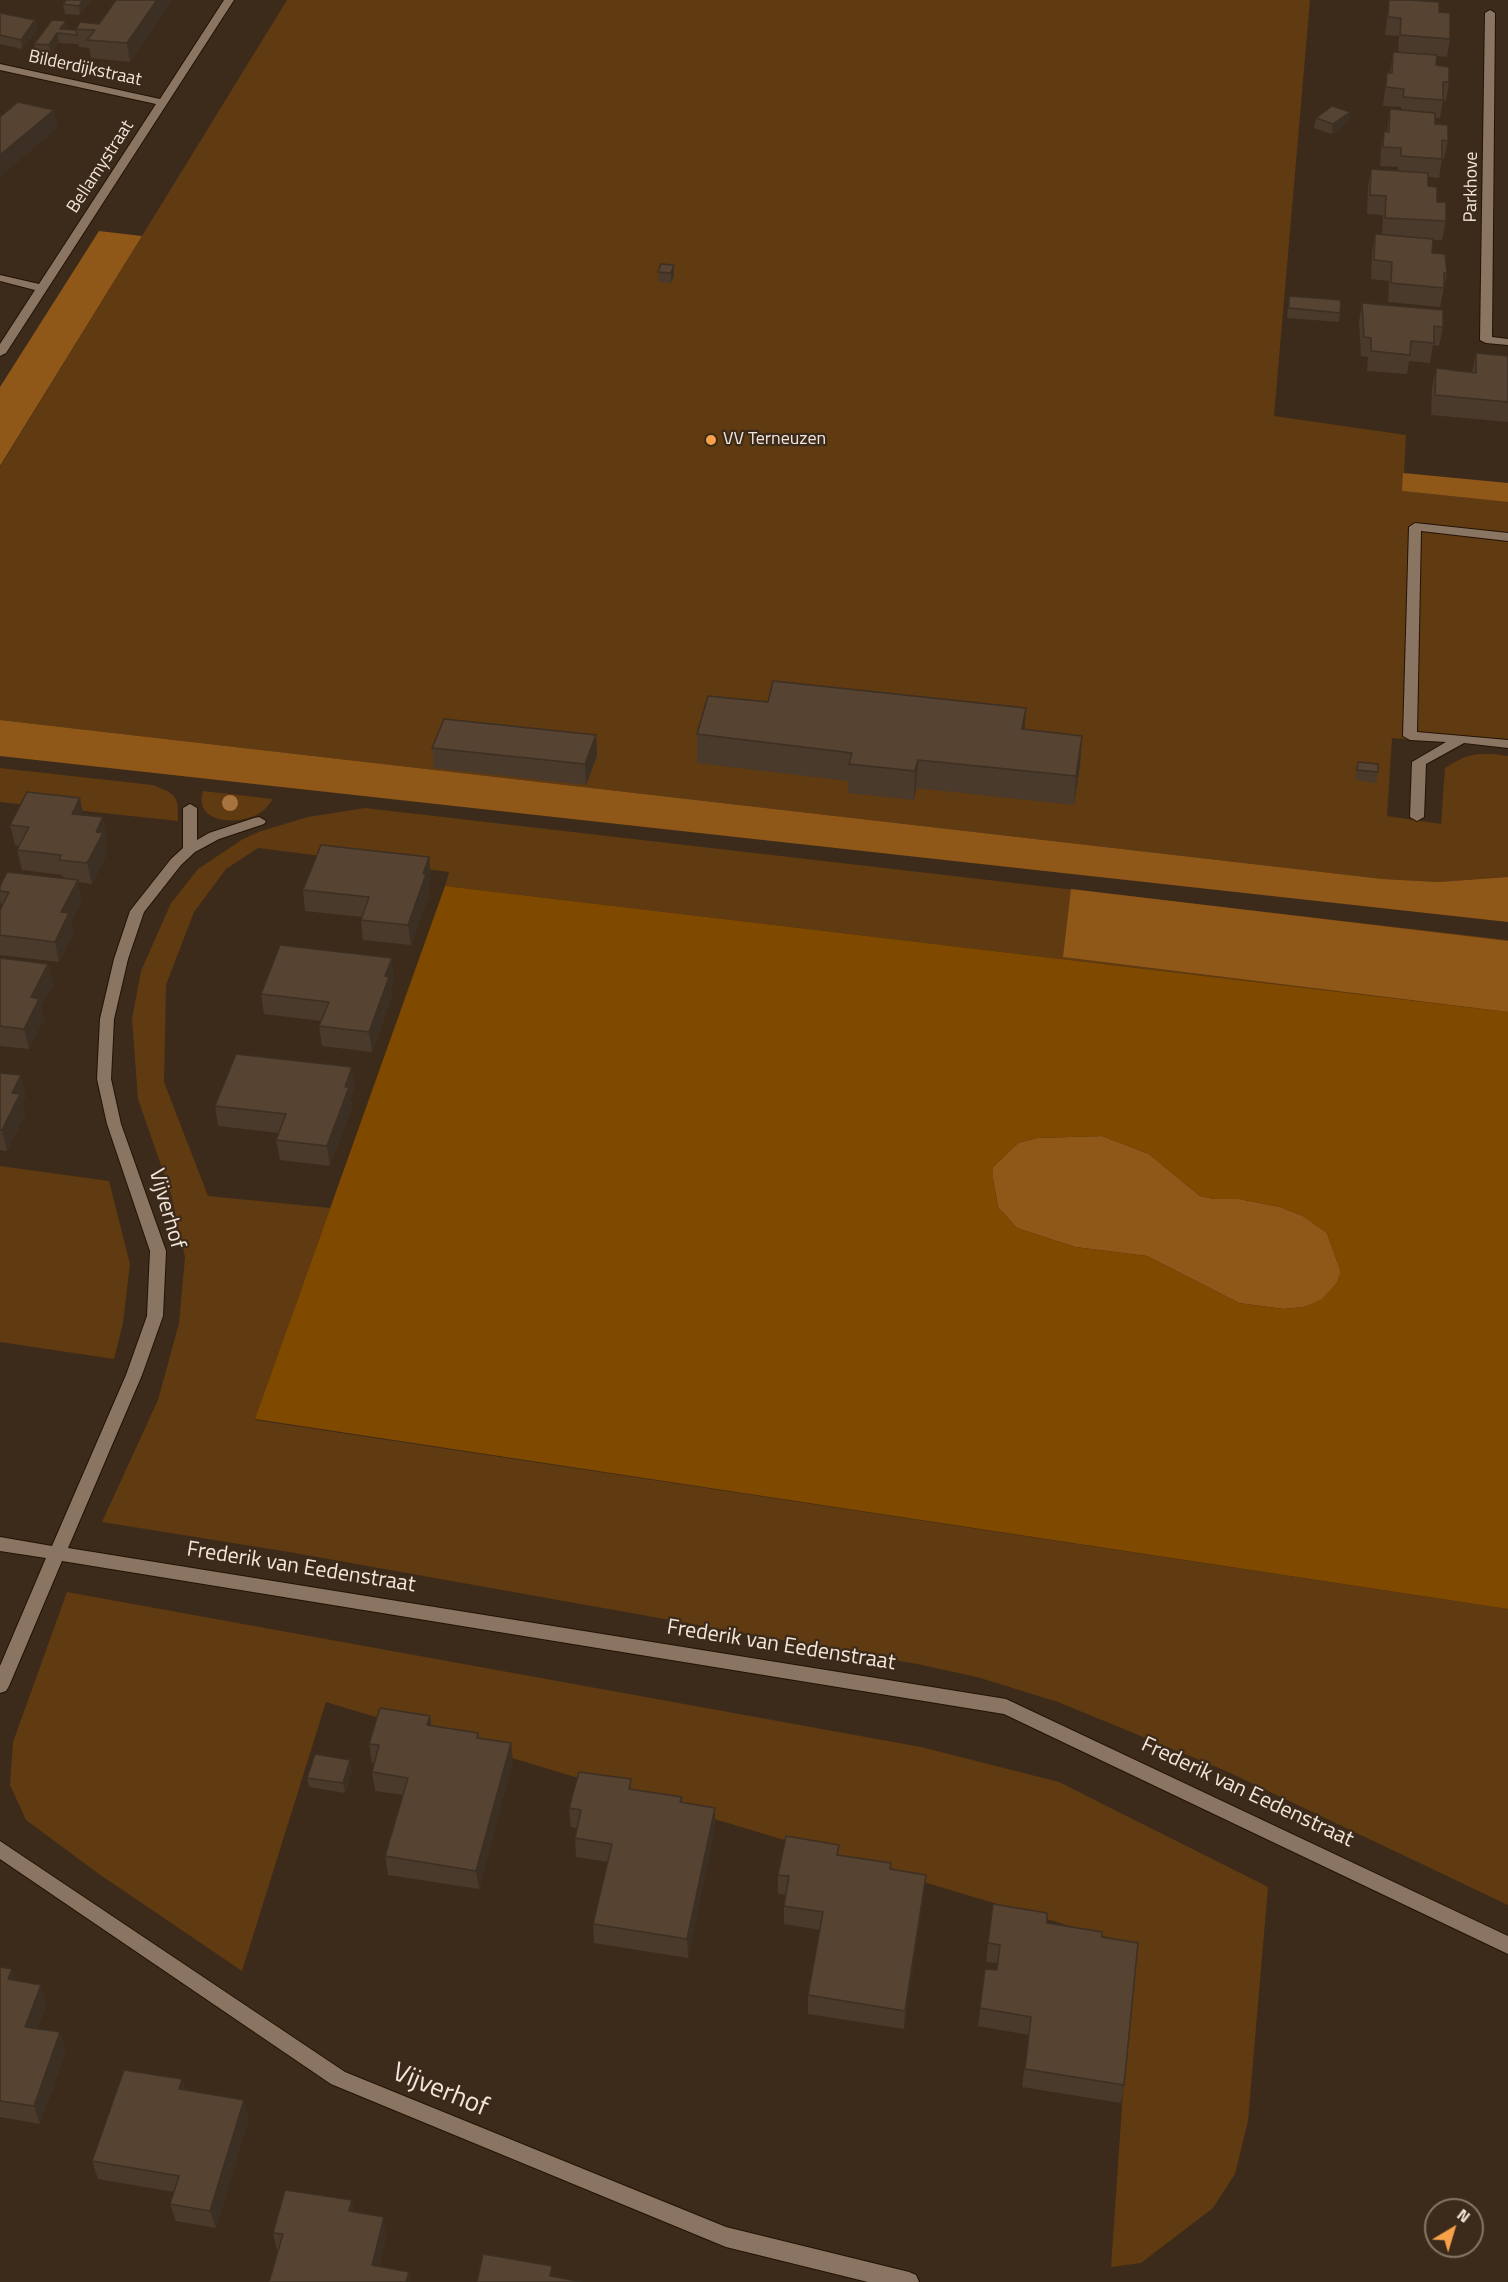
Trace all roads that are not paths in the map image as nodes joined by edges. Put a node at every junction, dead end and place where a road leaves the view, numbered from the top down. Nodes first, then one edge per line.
1 (229, 0) edge
2 (1490, 13) dead end
3 (0, 67) edge
4 (164, 103) junction
5 (0, 278) edge
6 (41, 288) junction
7 (1508, 342) edge
8 (0, 353) edge
9 (1508, 537) edge
10 (1462, 739) junction
11 (1508, 744) edge
12 (190, 808) dead end
13 (1417, 817) dead end
14 (258, 820) dead end
15 (190, 849) junction
16 (0, 1544) edge
17 (59, 1553) junction
18 (0, 1686) edge
19 (0, 1849) edge
20 (1508, 1945) edge
21 (909, 2282) edge

1 - 4 street, Bellamystraat
2 - 7 street, Parkhove
3 - 4 street, Bilderdijkstraat
4 - 6 street, Bellamystraat
5 - 6 street
6 - 8 street, Bellamystraat
9 - 10 street
10 - 11 street
10 - 13 street
12 - 15 street
14 - 15 street, Vijverhof
15 - 17 street, Vijverhof
16 - 17 street, Frederik van Eedenstraat
17 - 18 street, Vijverhof
17 - 20 street, Frederik van Eedenstraat
19 - 21 street, Vijverhof

